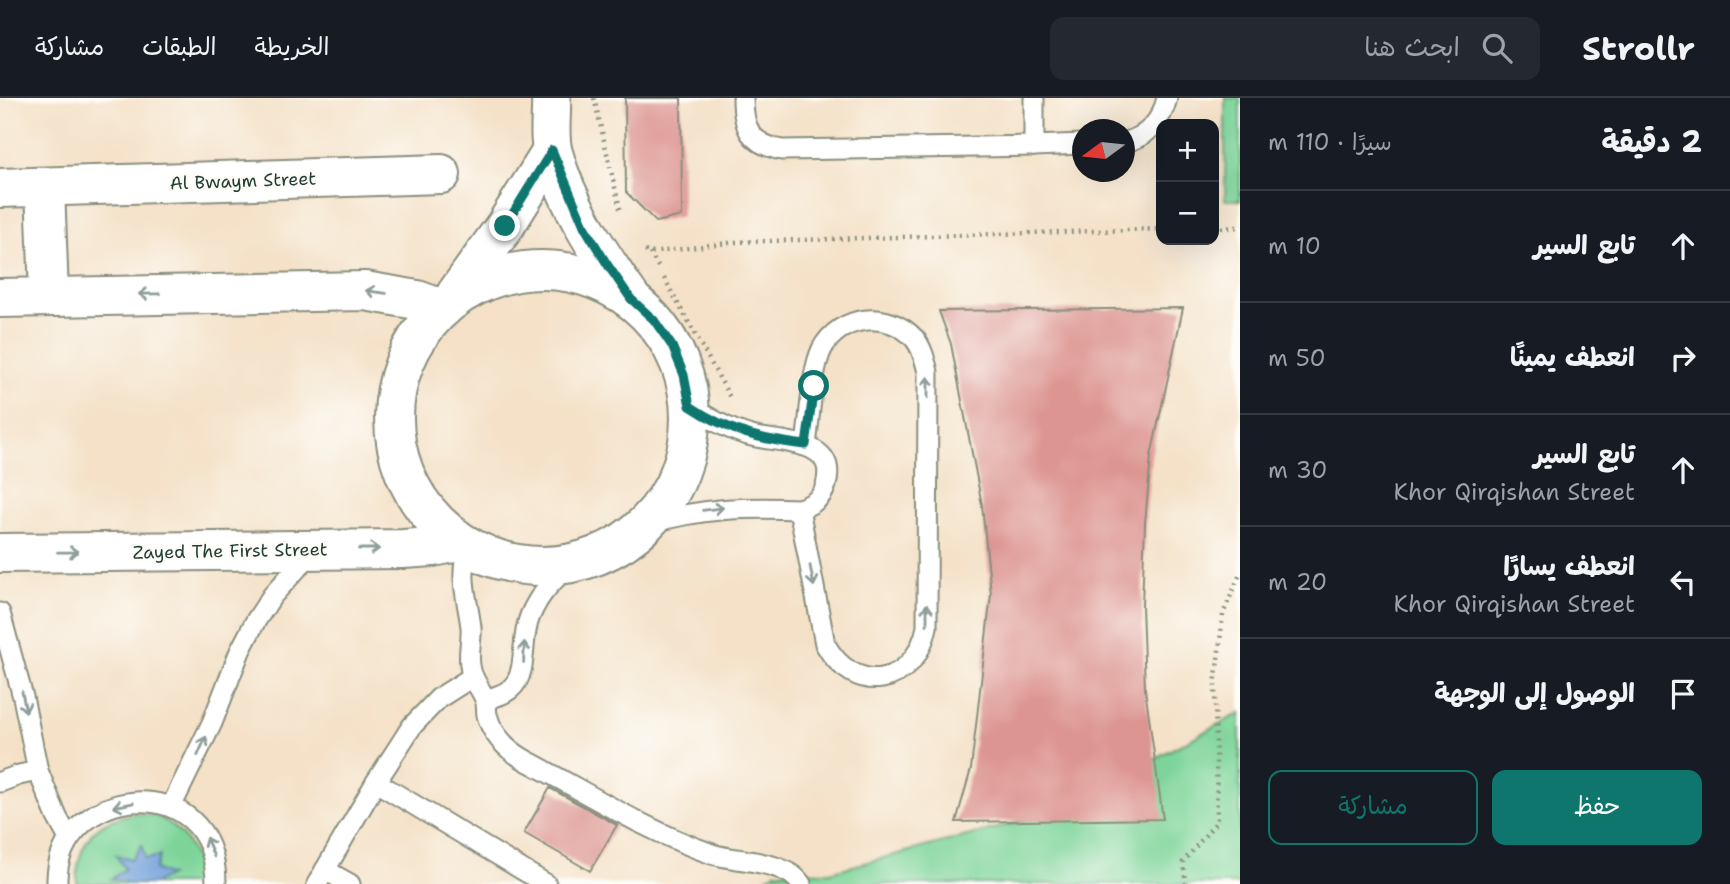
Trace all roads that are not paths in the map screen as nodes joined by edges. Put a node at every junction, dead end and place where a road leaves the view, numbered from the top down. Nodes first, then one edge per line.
1 (551, 98) edge
2 (743, 98) edge
3 (1034, 98) edge
4 (1167, 98) edge
5 (1135, 138) edge
6 (1072, 144) edge
7 (1034, 146) junction
8 (552, 150) junction
9 (441, 174) dead end
10 (45, 187) junction
11 (0, 188) edge
12 (49, 296) junction
13 (0, 298) edge
14 (631, 299) junction
15 (447, 304) junction
16 (690, 406) junction
17 (806, 445) junction
18 (799, 509) junction
19 (647, 524) junction
20 (464, 544) junction
21 (315, 550) junction
22 (0, 553) edge
23 (576, 563) junction
24 (0, 612) edge
25 (472, 677) junction
26 (485, 699) junction
27 (38, 771) junction
28 (0, 782) edge
29 (376, 782) junction
30 (171, 807) junction
31 (69, 839) junction
32 (321, 877) edge
33 (57, 884) edge
34 (216, 884) edge
35 (350, 884) edge
36 (546, 884) edge
37 (801, 884) edge

1 - 8 street
2 - 7 lane
3 - 7 lane
4 - 5 lane
6 - 7 lane
8 - 14 street
8 - 15 street
9 - 10 street, Al Bwaym Street
10 - 11 street, Al Bwaym Street
10 - 12 street
12 - 13 street
15 -> 12 street
14 - 15 street
14 - 16 street
15 - 20 street
16 - 17 lane
16 - 19 street
17 - 18 lane
18 -> 17 lane
19 -> 18 lane
19 - 23 street
21 -> 20 street, Zayed The First Street
20 - 23 street
20 - 25 lane
22 -> 21 street, Zayed The First Street
30 -> 21 lane
26 -> 23 lane
24 -> 27 lane
25 - 26 lane
25 - 29 lane
26 - 37 lane
27 - 28 lane
27 - 31 lane
29 - 32 lane
29 - 36 lane
30 -> 31 lane
34 -> 30 lane
31 - 33 lane
32 - 35 lane

